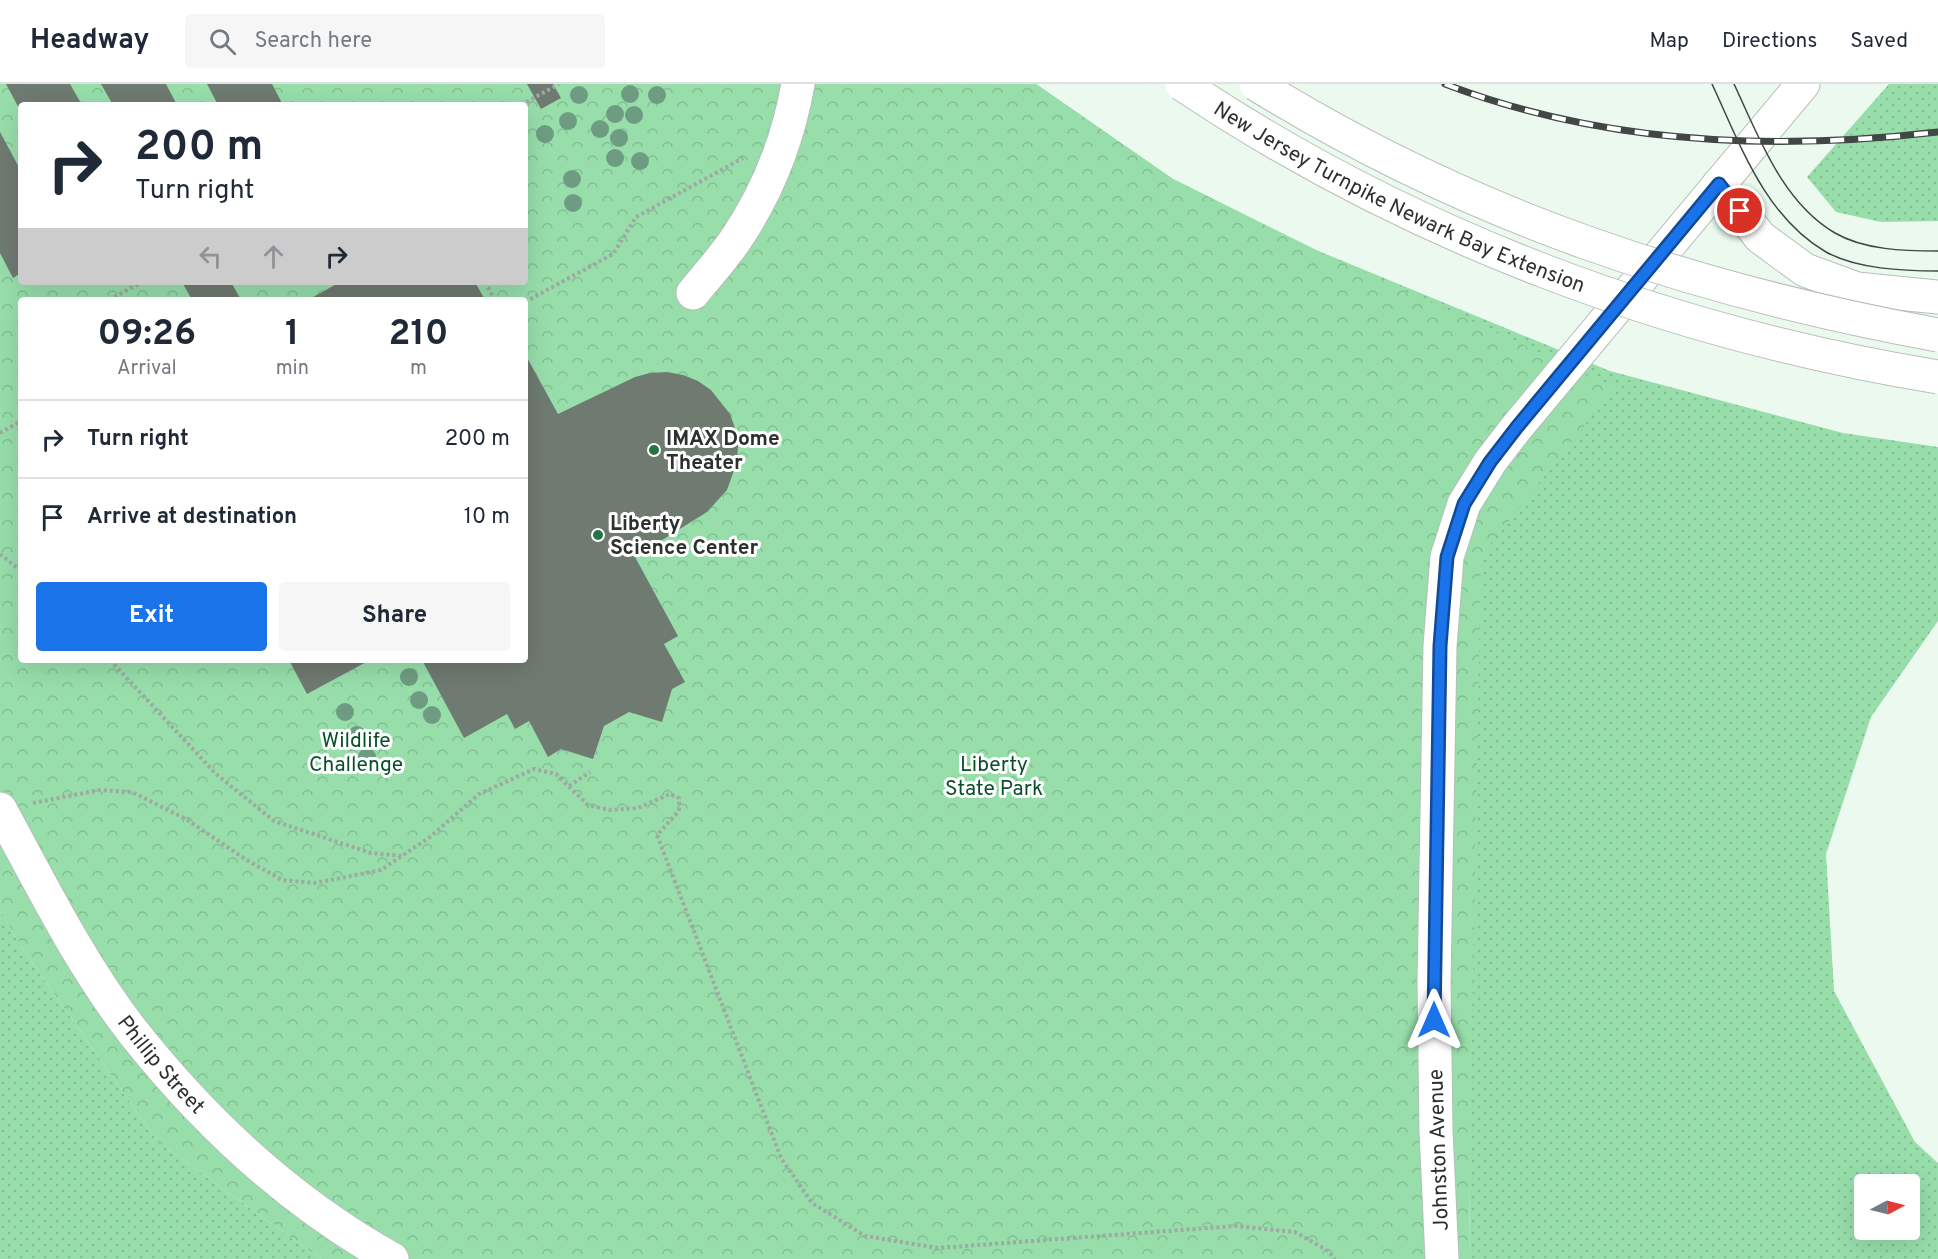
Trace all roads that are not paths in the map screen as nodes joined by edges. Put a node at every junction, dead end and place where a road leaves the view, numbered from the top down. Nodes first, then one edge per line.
1 (798, 84) edge
2 (1182, 84) edge
3 (1256, 84) edge
4 (1803, 84) edge
5 (1719, 184) junction
6 (693, 293) dead end
7 (1938, 297) edge
8 (1938, 335) edge
9 (1938, 377) edge
10 (2, 812) edge
11 (392, 1259) edge
12 (1442, 1259) edge

1 - 6 main road
2 - 9 main road, New Jersey Turnpike Newark Bay Extension, bridge
3 - 8 main road, New Jersey Turnpike Newark Bay Extension, bridge
4 - 5 main road, Johnston Avenue
5 - 7 main road
5 - 12 main road, Johnston Avenue
10 - 11 main road, Phillip Street

